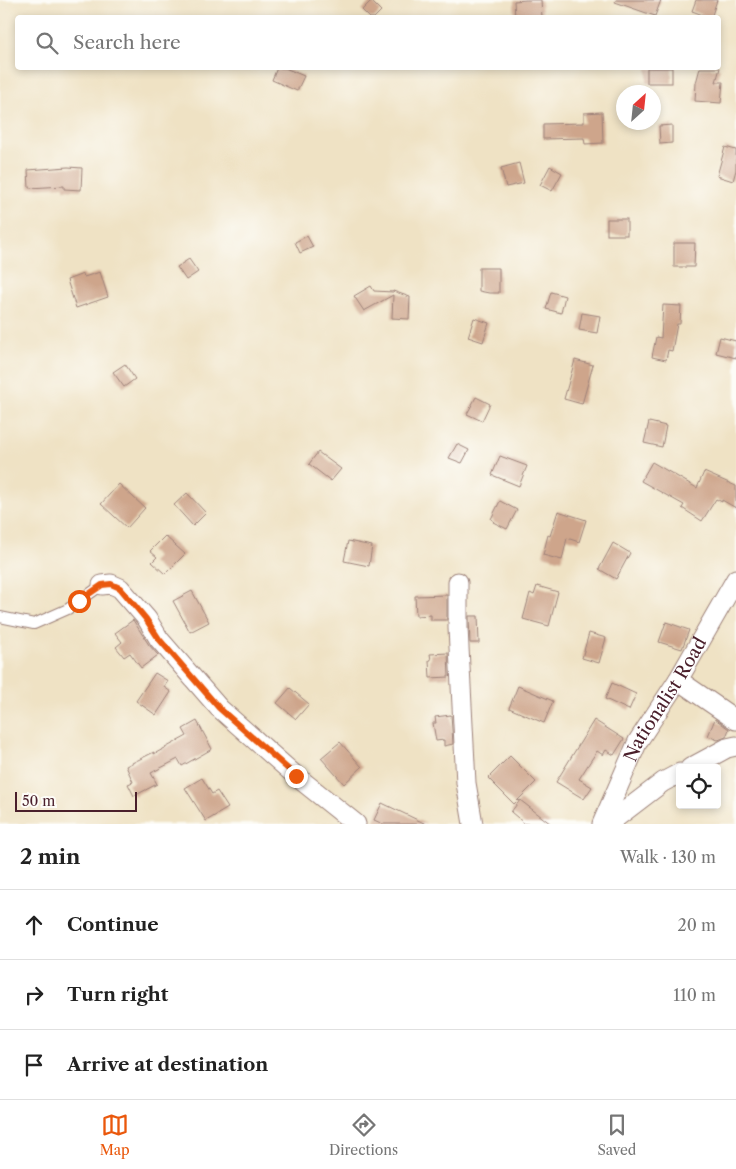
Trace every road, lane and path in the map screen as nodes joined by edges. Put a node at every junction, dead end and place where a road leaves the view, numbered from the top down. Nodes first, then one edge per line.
1 (736, 579) edge
2 (458, 582) dead end
3 (102, 585) joint
4 (0, 617) edge
5 (678, 680) junction
6 (736, 720) edge
7 (736, 746) edge
8 (697, 764) edge
9 (676, 775) edge
10 (356, 824) edge
11 (473, 824) edge
12 (602, 824) edge
13 (608, 824) edge

1 - 5 street, Nationalist Road
2 - 11 street
3 - 4 lane
3 - 10 street
5 - 6 street
5 - 12 street, Nationalist Road
7 - 8 street
9 - 13 street

